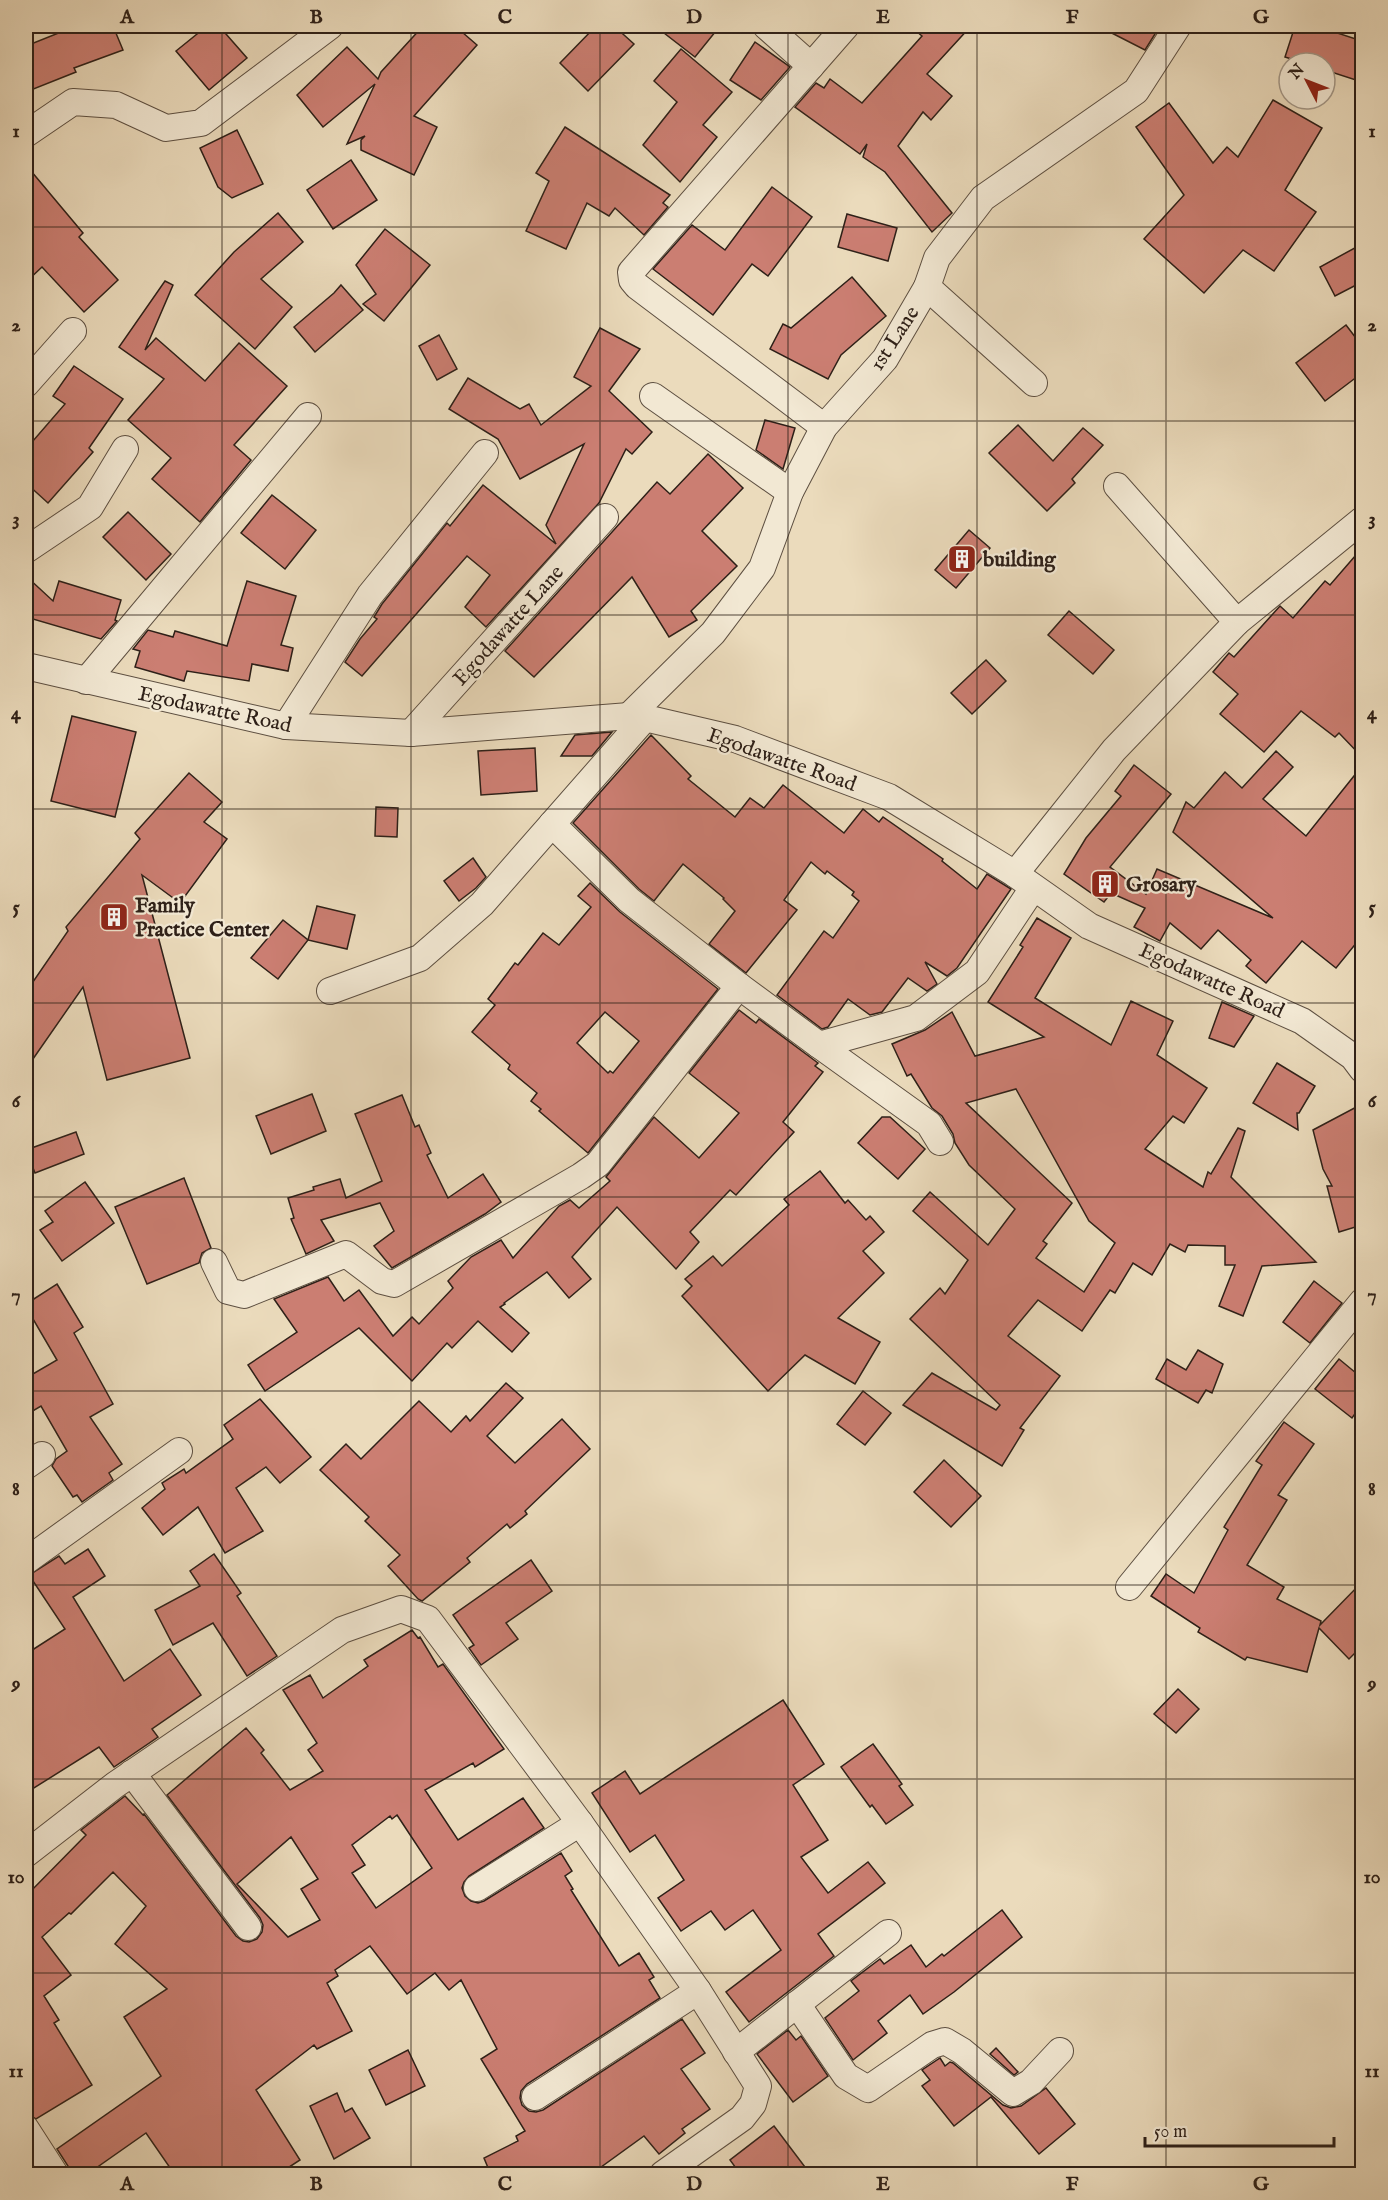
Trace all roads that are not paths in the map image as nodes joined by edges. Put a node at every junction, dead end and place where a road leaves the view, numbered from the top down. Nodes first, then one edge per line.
1 (330, 26) edge
2 (766, 26) edge
3 (846, 26) edge
4 (1178, 26) edge
5 (811, 66) junction
6 (26, 134) edge
7 (927, 287) junction
8 (73, 331) dead end
9 (1034, 383) dead end
10 (26, 384) edge
11 (653, 396) dead end
12 (308, 416) dead end
13 (824, 427) junction
14 (125, 449) dead end
15 (485, 453) dead end
16 (1117, 486) dead end
17 (790, 492) junction
18 (605, 517) dead end
19 (1362, 520) edge
20 (26, 550) edge
21 (1237, 622) junction
22 (26, 666) edge
23 (86, 681) junction
24 (637, 717) junction
25 (286, 726) junction
26 (411, 733) junction
27 (552, 824) junction
28 (1024, 881) junction
29 (739, 986) junction
30 (330, 991) dead end
31 (819, 1045) junction
32 (1362, 1069) edge
33 (940, 1142) dead end
34 (214, 1262) dead end
35 (1362, 1302) edge
36 (179, 1451) dead end
37 (26, 1562) edge
38 (1129, 1587) dead end
39 (132, 1773) junction
40 (580, 1823) junction
41 (26, 1854) edge
42 (477, 1888) dead end
43 (248, 1927) dead end
44 (888, 1933) dead end
45 (698, 1992) junction
46 (797, 2004) junction
47 (1060, 2051) dead end
48 (736, 2052) junction
49 (535, 2097) dead end
50 (26, 2129) edge
51 (698, 2165) edge
52 (55, 2175) edge
53 (663, 2175) edge

1 - 6 street
2 - 5 street
3 - 5 street
4 - 7 street, 1st Lane
5 - 13 street
7 - 9 street
7 - 13 street, 1st Lane
8 - 10 street
11 - 17 street
12 - 23 street
13 - 17 street, 1st Lane
14 - 20 street
15 - 25 street
16 - 21 street
17 - 24 street, 1st Lane
18 - 26 street, Egodawatte Lane
19 - 21 street
21 - 28 street
22 - 23 street, Egodawatte Road
23 - 25 street, Egodawatte Road
24 - 26 street, Egodawatte Road
24 - 27 street, 1st Lane
24 - 28 street, Egodawatte Road
25 - 26 street, Egodawatte Road
27 - 29 street
27 - 30 street, 1st Lane
28 - 31 street
28 - 32 street, Egodawatte Road
29 - 31 street
29 - 34 street
31 - 33 street
35 - 38 street
36 - 37 street
39 - 40 street
39 - 41 street
39 - 43 street
40 - 42 street
40 - 45 street
44 - 46 street
45 - 48 street
45 - 49 street
46 - 47 street
46 - 48 street
48 - 51 street
50 - 52 street
51 - 53 street

